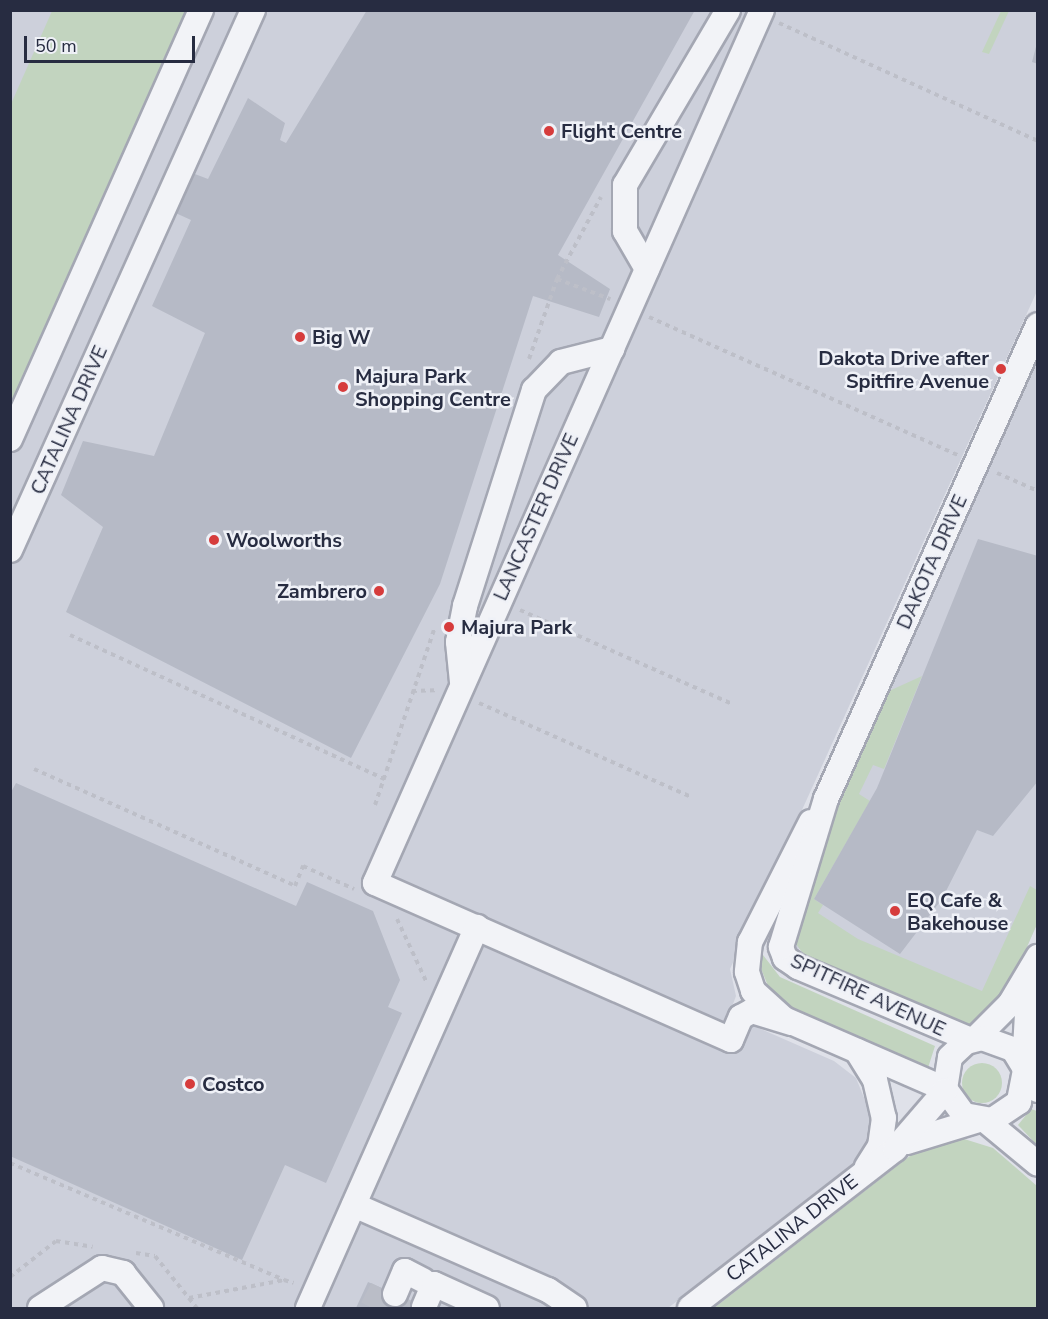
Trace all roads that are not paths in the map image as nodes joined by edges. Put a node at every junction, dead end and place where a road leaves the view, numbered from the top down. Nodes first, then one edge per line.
1 (201, 10) edge
2 (253, 10) edge
3 (728, 10) edge
4 (766, 15) edge
5 (647, 269) junction
6 (1038, 325) edge
7 (612, 350) junction
8 (10, 440) edge
9 (10, 550) edge
10 (460, 688) junction
11 (826, 799) junction
12 (477, 927) junction
13 (1034, 966) edge
14 (791, 1023) junction
15 (973, 1040) junction
16 (857, 1051) junction
17 (1029, 1076) edge
18 (945, 1090) junction
19 (982, 1120) junction
20 (895, 1149) junction
21 (1038, 1164) edge
22 (861, 1175) junction
23 (354, 1205) junction
24 (301, 1300) edge
25 (40, 1308) edge
26 (151, 1308) edge
27 (573, 1308) edge
28 (690, 1308) edge

1 - 8 street
2 - 9 street, CATALINA DRIVE
3 - 5 street
4 - 5 street
5 - 7 street, LANCASTER DRIVE
6 - 11 street, DAKOTA DRIVE
7 - 10 street, LANCASTER DRIVE
7 - 10 street
10 - 12 street, LANCASTER DRIVE
11 - 14 street
11 - 15 street, SPITFIRE AVENUE
12 - 14 street
12 - 23 street
13 - 15 street
13 - 17 street
14 - 16 street
15 - 17 street
15 - 18 street
16 - 18 street
16 - 22 street
17 - 19 street
18 - 19 street
18 - 20 street, CATALINA DRIVE
19 - 20 street, CATALINA DRIVE
19 - 21 street
20 - 22 street, CATALINA DRIVE
22 - 28 street, CATALINA DRIVE
23 - 24 street
23 - 27 street
25 - 26 street

